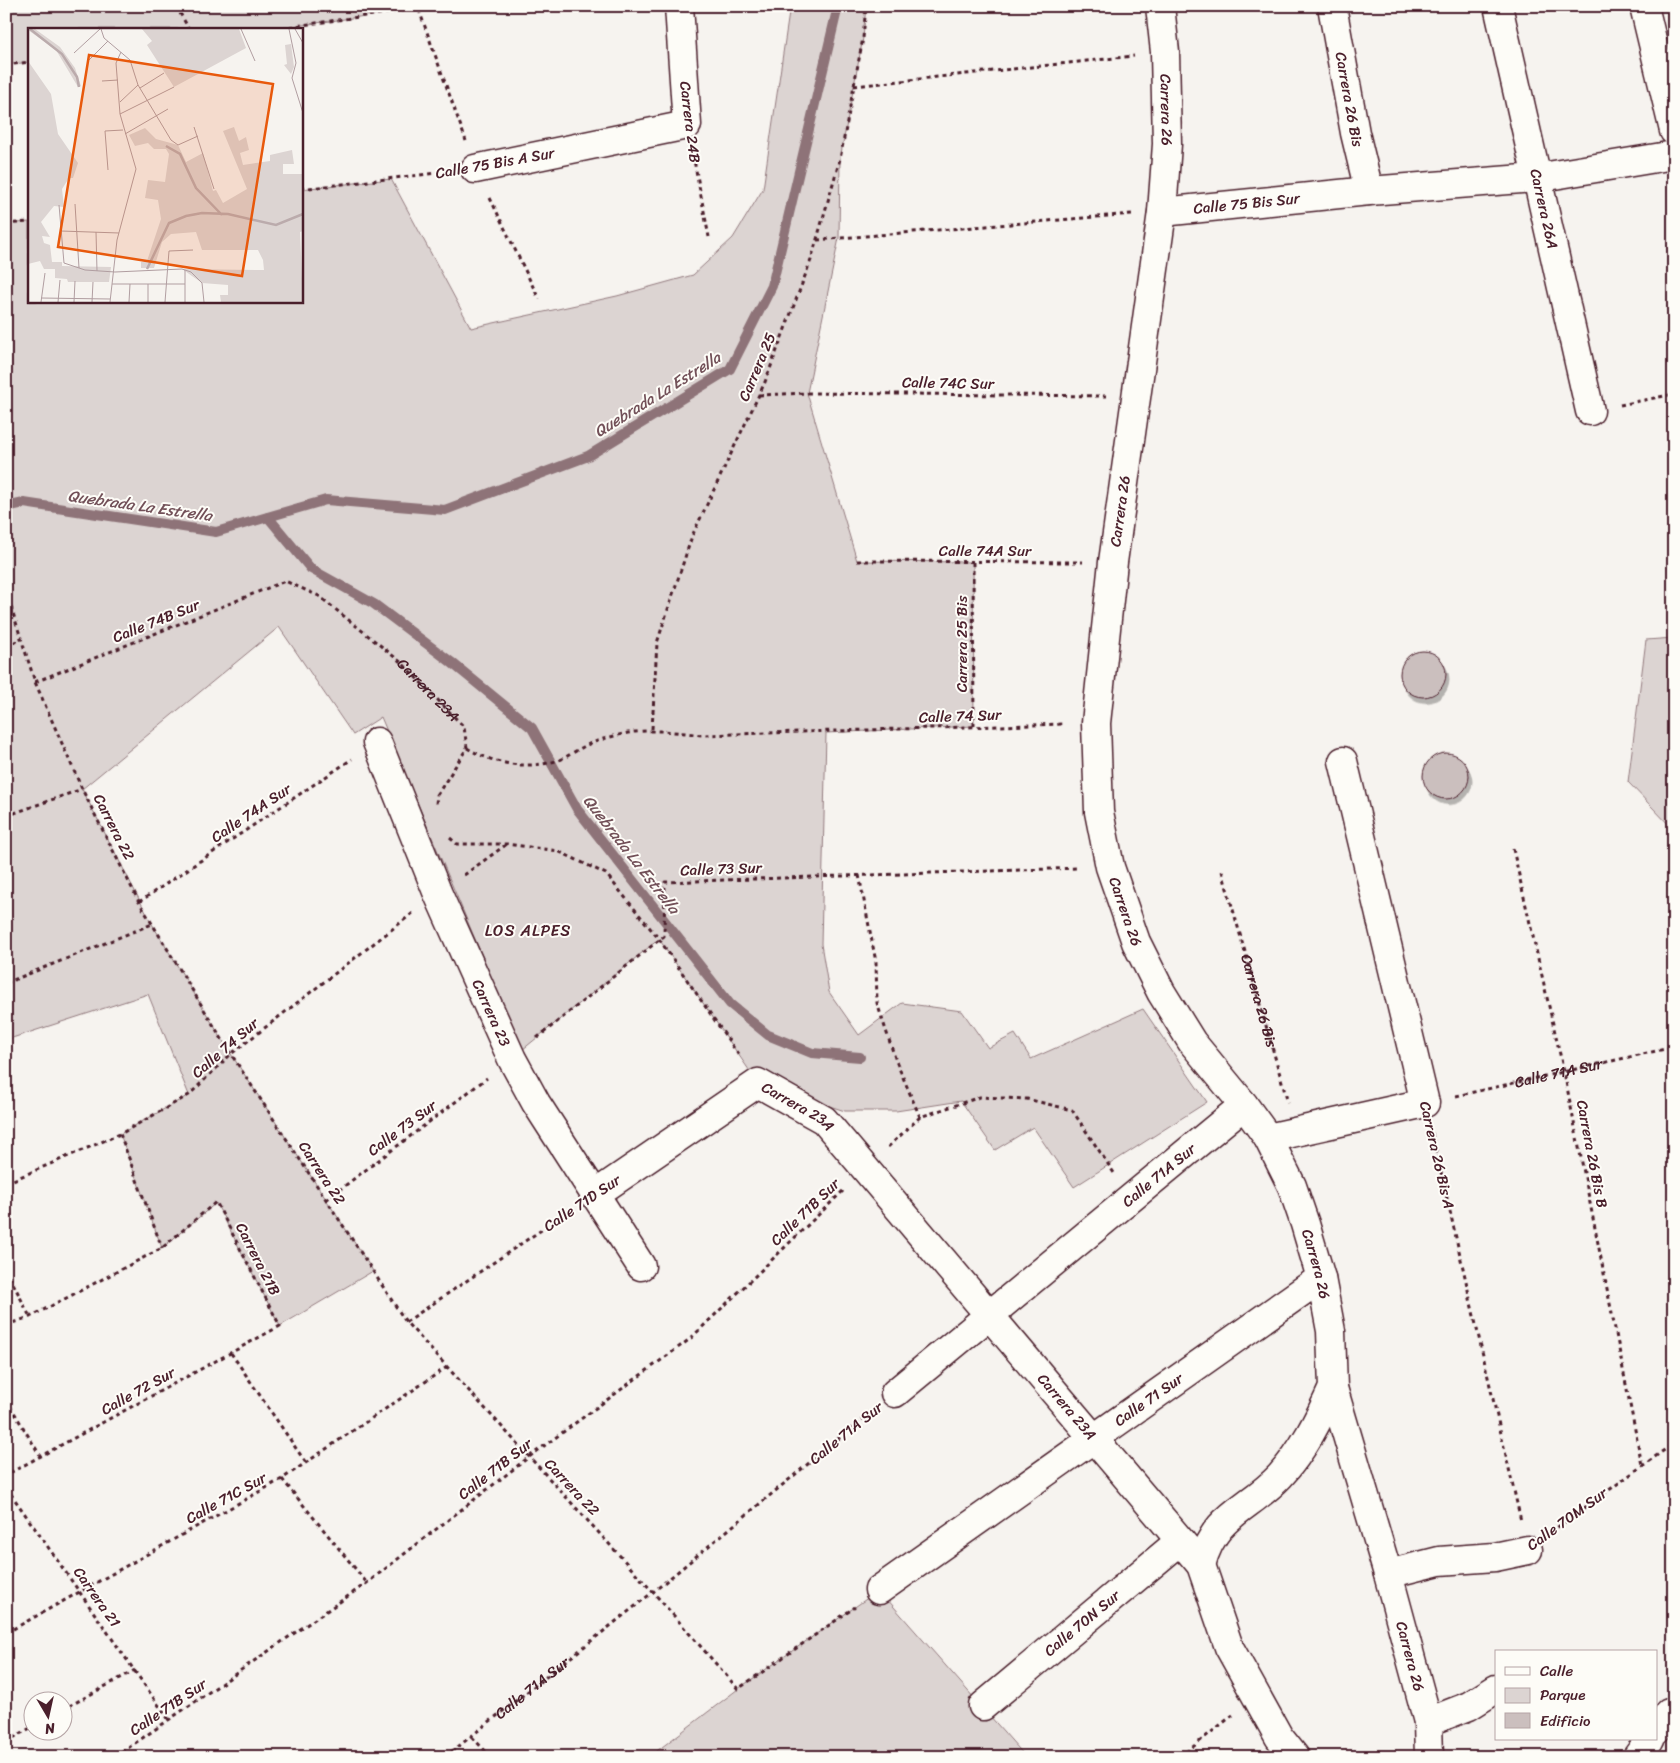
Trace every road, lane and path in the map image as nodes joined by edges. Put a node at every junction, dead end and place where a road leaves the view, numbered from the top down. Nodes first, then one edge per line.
1 (176, 6) edge
2 (436, 6) edge
3 (679, 6) edge
4 (866, 6) edge
5 (1160, 6) edge
6 (1332, 6) edge
7 (1498, 6) edge
8 (1644, 6) edge
9 (188, 28) edge
10 (281, 28) edge
11 (1165, 52) junction
12 (28, 62) edge
13 (6, 65) edge
14 (854, 86) junction
15 (687, 125) junction
16 (1674, 131) edge
17 (1674, 155) edge
18 (475, 169) joint
19 (1536, 178) junction
20 (302, 189) edge
21 (1369, 191) junction
22 (1162, 212) junction
23 (28, 222) edge
24 (6, 224) edge
25 (710, 237) dead end
26 (817, 240) junction
27 (1674, 394) edge
28 (758, 395) junction
29 (1136, 397) junction
30 (1590, 411) joint
31 (858, 561) dead end
32 (973, 562) junction
33 (1113, 562) junction
34 (285, 581) joint
35 (6, 591) edge
36 (20, 640) junction
37 (6, 645) edge
38 (34, 682) junction
39 (1096, 723) junction
40 (974, 726) junction
41 (652, 729) junction
42 (377, 742) joint
43 (467, 748) junction
44 (1343, 761) dead end
45 (82, 789) junction
46 (436, 808) dead end
47 (6, 816) edge
48 (444, 834) dead end
49 (507, 844) junction
50 (1513, 849) dead end
51 (1110, 867) junction
52 (1222, 871) dead end
53 (859, 875) junction
54 (438, 894) junction
55 (139, 902) junction
56 (152, 924) junction
57 (659, 939) junction
58 (6, 982) edge
59 (1674, 1047) edge
60 (231, 1054) junction
61 (512, 1059) junction
62 (1564, 1072) junction
63 (758, 1083) junction
64 (1425, 1103) junction
65 (1244, 1105) junction
66 (920, 1117) junction
67 (1296, 1132) junction
68 (120, 1134) junction
69 (1268, 1138) junction
70 (864, 1170) junction
71 (6, 1183) edge
72 (594, 1195) junction
73 (1131, 1198) junction
74 (326, 1200) junction
75 (162, 1248) junction
76 (641, 1266) dead end
77 (6, 1269) edge
78 (1321, 1278) junction
79 (988, 1316) junction
80 (30, 1317) junction
81 (406, 1322) junction
82 (6, 1325) edge
83 (280, 1326) joint
84 (231, 1353) junction
85 (447, 1367) junction
86 (1333, 1388) junction
87 (895, 1393) joint
88 (6, 1400) edge
89 (1093, 1439) junction
90 (1674, 1443) edge
91 (40, 1457) junction
92 (529, 1457) junction
93 (306, 1463) junction
94 (1642, 1465) junction
95 (6, 1476) edge
96 (282, 1479) junction
97 (6, 1487) edge
98 (1180, 1540) junction
99 (1528, 1550) junction
100 (1201, 1565) junction
101 (1388, 1574) junction
102 (367, 1583) junction
103 (879, 1590) joint
104 (80, 1592) junction
105 (653, 1592) junction
106 (6, 1633) edge
107 (135, 1670) junction
108 (1495, 1690) edge
109 (1257, 1696) junction
110 (72, 1705) edge
111 (984, 1706) dead end
112 (169, 1720) junction
113 (1428, 1722) junction
114 (22, 1733) edge
115 (472, 1737) junction
116 (1649, 1740) edge
117 (6, 1742) edge
118 (114, 1757) edge
119 (445, 1757) edge
120 (491, 1757) edge
121 (1180, 1757) edge
122 (1295, 1757) edge
123 (1429, 1757) edge
124 (1637, 1757) edge

1 - 9 path
2 - 10 path
3 - 15 street, Carrera 24B
4 - 14 path, Carrera 25
5 - 11 street, Carrera 26
6 - 21 street, Carrera 26 Bis
7 - 19 street, Carrera 26A
8 - 16 street
11 - 14 path
11 - 22 street, Carrera 26
12 - 13 path
14 - 26 path, Carrera 25
15 - 18 street, Calle 75 Bis A Sur
15 - 25 path, Carrera 24B
17 - 19 street, Calle 75 Bis Sur
18 - 20 path, Calle 75 Bis A Sur
19 - 21 street, Calle 75 Bis Sur
19 - 30 street, Carrera 26A
21 - 22 street, Calle 75 Bis Sur
22 - 26 path
22 - 29 street, Carrera 26
23 - 24 path
26 - 28 path, Carrera 25
27 - 30 path
28 - 29 path, Calle 74C Sur
28 - 41 path, Carrera 25
29 - 33 street, Carrera 26
31 - 32 path, Calle 74A Sur
32 - 33 path, Calle 74A Sur
32 - 40 path, Carrera 25 Bis
33 - 39 street, Carrera 26
34 - 38 path, Calle 74B Sur
34 - 43 path, Carrera 23A
35 - 36 path, Carrera 22
36 - 37 path
36 - 38 path, Carrera 22
38 - 45 path, Carrera 22
39 - 40 path, Calle 74 Sur
39 - 51 street, Carrera 26
40 - 41 path, Calle 74 Sur
41 - 43 path, Calle 74 Sur
42 - 54 street, Carrera 23
42 - 55 path, Calle 74A Sur
43 - 46 path
44 - 64 street, Carrera 26 Bis A
45 - 47 path
45 - 55 path, Carrera 22
48 - 49 path, Carrera 23A
49 - 54 path, Calle 74 Sur
49 - 57 path, Carrera 23A
50 - 62 path, Carrera 26 Bis B
51 - 53 path, Calle 73 Sur
51 - 65 street, Carrera 26
52 - 67 path, Carrera 26 Bis
53 - 57 path, Calle 73 Sur
53 - 66 path
54 - 60 path, Calle 74 Sur
54 - 61 street, Carrera 23
55 - 56 path, Carrera 22
56 - 58 path
56 - 60 path, Carrera 22
57 - 61 path, Calle 73 Sur
57 - 63 path, Carrera 23A
59 - 62 path, Calle 71A Sur
60 - 68 path, Calle 74 Sur
60 - 74 path, Carrera 22
61 - 72 street, Carrera 23
61 - 74 path, Calle 73 Sur
62 - 64 path, Calle 71A Sur
62 - 94 path, Carrera 26 Bis B
63 - 70 street, Carrera 23A
63 - 72 street, Calle 71D Sur
64 - 67 street
64 - 99 path, Carrera 26 Bis A
65 - 69 street, Carrera 26
65 - 73 street, Calle 71A Sur
66 - 70 path, Calle 71B Sur
66 - 73 path
67 - 69 street
68 - 71 path, Calle 74 Sur
68 - 75 path
69 - 78 street, Carrera 26
70 - 79 street, Carrera 23A
70 - 92 path, Calle 71B Sur
72 - 76 street, Carrera 23
72 - 81 path, Calle 71D Sur
73 - 79 street, Calle 71A Sur
74 - 81 path, Carrera 22
75 - 80 path
75 - 83 path, Carrera 21B
77 - 80 path
78 - 86 street, Carrera 26
78 - 89 street, Calle 71 Sur
79 - 87 street, Calle 71A Sur
79 - 89 street, Carrera 23A
80 - 82 path
81 - 85 path, Carrera 22
83 - 84 path, Calle 72 Sur
84 - 91 path, Calle 72 Sur
84 - 93 path
85 - 92 path, Carrera 22
85 - 93 path, Calle 71C Sur
86 - 100 street
86 - 101 street, Carrera 26
87 - 105 path, Calle 71A Sur
88 - 91 path
89 - 98 street, Carrera 23A
89 - 103 street, Calle 71 Sur
90 - 94 path, Calle 70M Sur
91 - 95 path, Calle 72 Sur
92 - 102 path, Calle 71B Sur
92 - 105 path, Carrera 22
93 - 96 path, Calle 71C Sur
94 - 99 path, Calle 70M Sur
96 - 102 path
96 - 104 path, Calle 71C Sur
97 - 104 path, Carrera 21
98 - 100 street, Carrera 23A
98 - 111 street, Calle 70N Sur
99 - 101 street, Calle 70M Sur
100 - 109 street, Carrera 23A
101 - 113 street, Carrera 26
102 - 112 path, Calle 71B Sur
103 - 105 path, Carrera 22
104 - 106 path, Calle 71C Sur
104 - 107 path, Carrera 21
105 - 115 path, Calle 71A Sur
107 - 110 path
107 - 112 path, Carrera 21
108 - 113 street
109 - 121 path
109 - 122 street, Carrera 23A
112 - 118 path, Calle 71B Sur
113 - 123 street, Carrera 26
114 - 117 path
115 - 119 path, Calle 71A Sur
115 - 120 path
116 - 124 street

